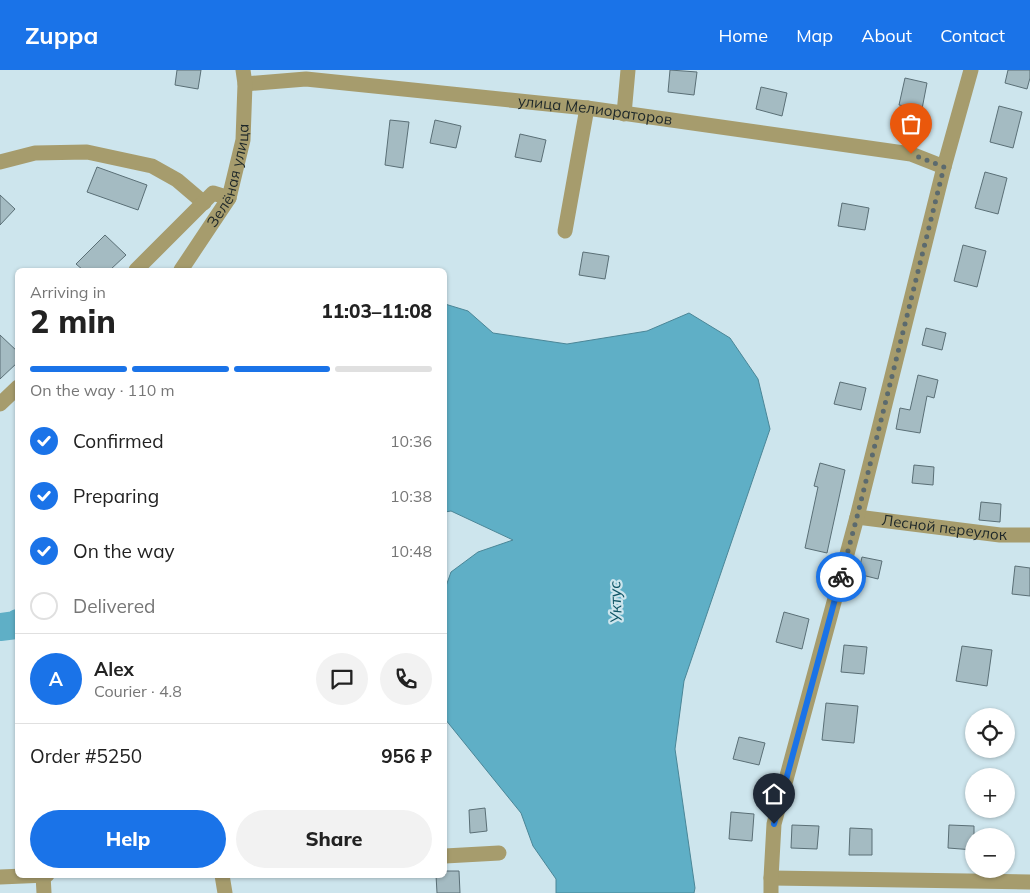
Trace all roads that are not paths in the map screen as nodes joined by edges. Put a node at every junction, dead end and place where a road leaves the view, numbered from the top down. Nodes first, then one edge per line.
1 (628, 70) edge
2 (971, 70) edge
3 (244, 77) edge
4 (586, 108) junction
5 (624, 114) junction
6 (0, 162) edge
7 (944, 167) junction
8 (229, 198) junction
9 (204, 203) junction
10 (565, 231) dead end
11 (138, 268) edge
12 (182, 268) edge
13 (15, 390) edge
14 (0, 404) edge
15 (857, 517) junction
16 (1030, 535) edge
17 (499, 853) dead end
18 (447, 856) edge
19 (15, 876) edge
20 (0, 877) edge
21 (45, 878) edge
22 (222, 878) edge
23 (1030, 882) edge
24 (771, 886) edge
25 (44, 893) edge
26 (225, 893) edge

1 - 5 street
2 - 7 street
3 - 4 street, улица Мелиораторов
3 - 8 street, Зелёная улица
4 - 5 street, улица Мелиораторов
4 - 10 street
5 - 7 street, улица Мелиораторов
6 - 9 street
7 - 15 street
8 - 9 street
8 - 12 street, Зелёная улица
9 - 11 street
13 - 14 street
15 - 16 street, Лесной переулок
15 - 24 street
17 - 18 street
19 - 20 street
21 - 25 street
22 - 26 street
23 - 24 street

